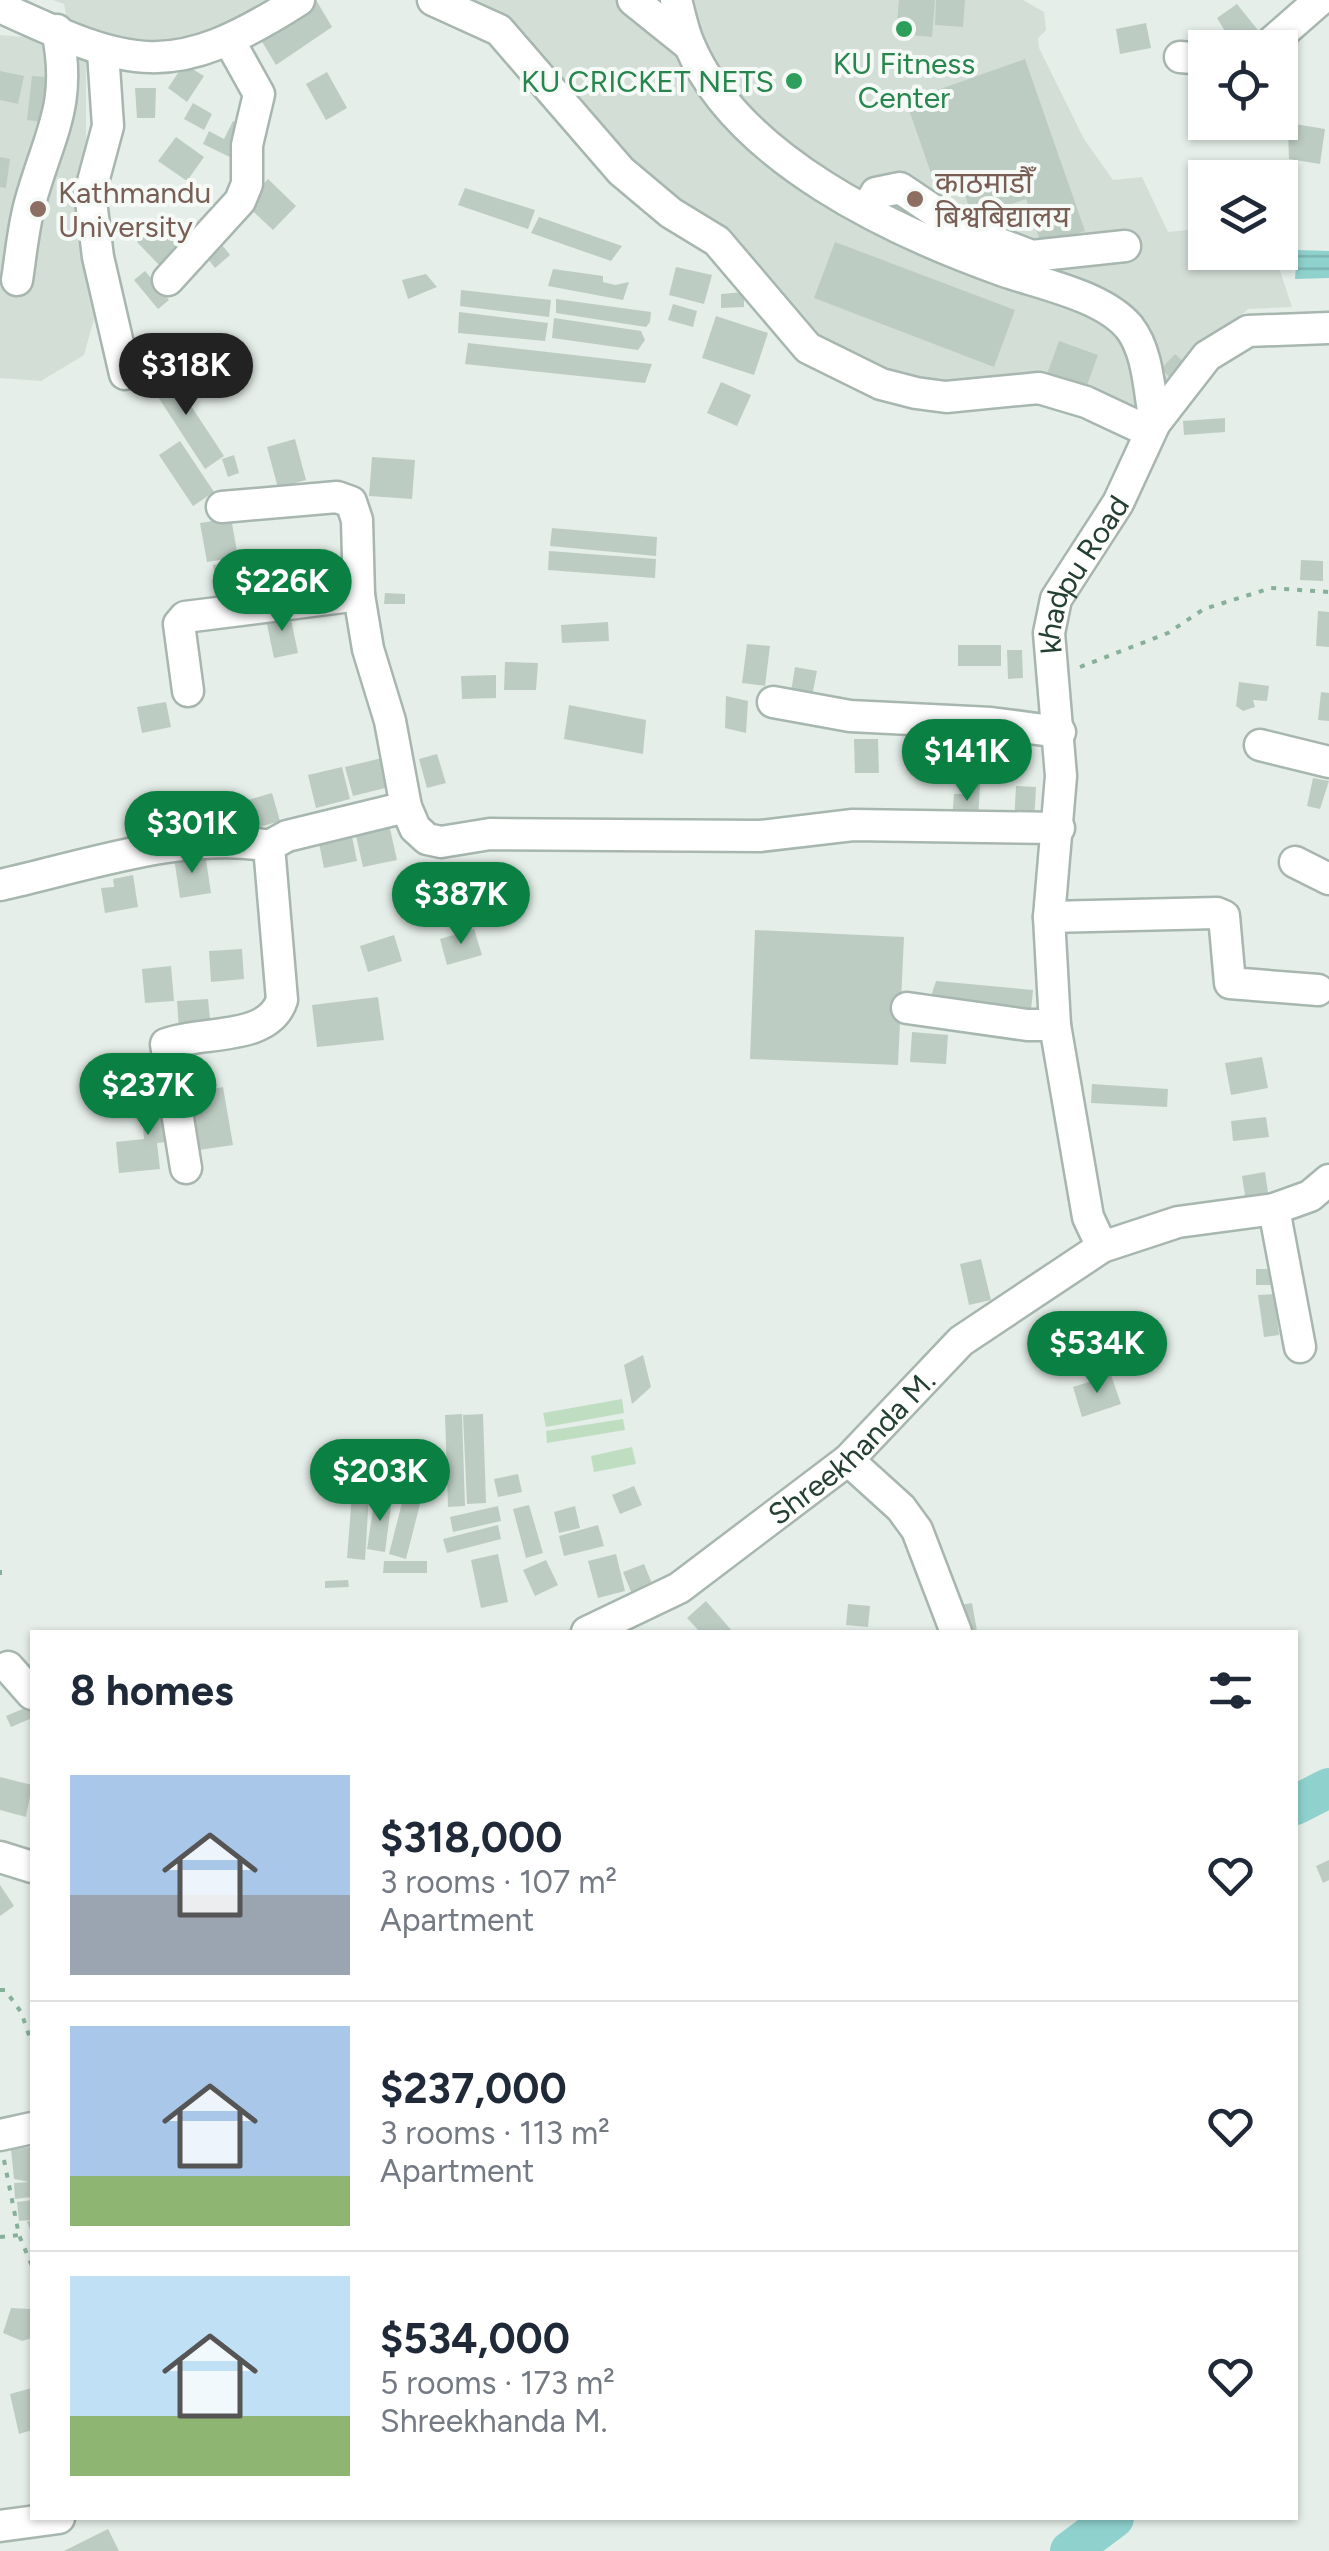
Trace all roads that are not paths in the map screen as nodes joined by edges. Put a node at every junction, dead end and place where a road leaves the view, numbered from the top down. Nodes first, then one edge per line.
1 (299, 0) edge
2 (433, 0) edge
3 (633, 0) edge
4 (676, 0) edge
5 (1320, 0) edge
6 (0, 7) edge
7 (50, 18) edge
8 (1286, 30) edge
9 (230, 42) junction
10 (689, 44) junction
11 (103, 52) junction
12 (867, 208) junction
13 (1125, 246) dead end
14 (17, 280) dead end
15 (168, 280) dead end
16 (1329, 328) edge
17 (125, 374) dead end
18 (1152, 427) junction
19 (222, 507) dead end
20 (358, 595) junction
21 (188, 691) dead end
22 (773, 702) dead end
23 (1060, 732) junction
24 (1260, 745) dead end
25 (1329, 762) edge
26 (406, 806) junction
27 (1059, 828) junction
28 (270, 846) junction
29 (1295, 862) dead end
30 (1329, 879) edge
31 (0, 885) edge
32 (1049, 918) junction
33 (1318, 990) dead end
34 (907, 1008) dead end
35 (1055, 1024) junction
36 (186, 1168) dead end
37 (1329, 1180) edge
38 (1274, 1209) junction
39 (1102, 1248) junction
40 (1300, 1347) dead end
41 (848, 1460) junction
42 (591, 1630) edge
43 (955, 1630) edge
44 (8, 1667) dead end
45 (30, 1692) edge
46 (0, 1857) edge
47 (30, 1867) edge
48 (30, 2128) edge
49 (1, 2135) edge
50 (44, 2520) edge
51 (0, 2526) edge

1 - 9 street
2 - 18 street
3 - 10 street
4 - 10 street
5 - 8 street
6 - 7 street
7 - 11 street
7 - 14 street
9 - 11 street
9 - 15 street
10 - 12 street
11 - 17 street
12 - 13 street
12 - 18 street
16 - 18 street, khadpu Road
18 - 23 street, khadpu Road
19 - 20 street
20 - 21 street
20 - 26 street
22 - 23 street
23 - 27 street, khadpu Road
24 - 25 street
26 - 27 street
26 - 28 street
27 - 32 street, khadpu Road
28 - 31 street
28 - 36 street
29 - 30 street
32 - 33 street
32 - 35 street, khadpu Road
34 - 35 street
35 - 39 street, khadpu Road
37 - 38 street, Shreekhanda M.
38 - 39 street, Shreekhanda M.
38 - 40 street
39 - 41 street, Shreekhanda M.
41 - 42 street, Shreekhanda M.
41 - 43 street
44 - 45 street
46 - 47 street
48 - 49 street
50 - 51 street

